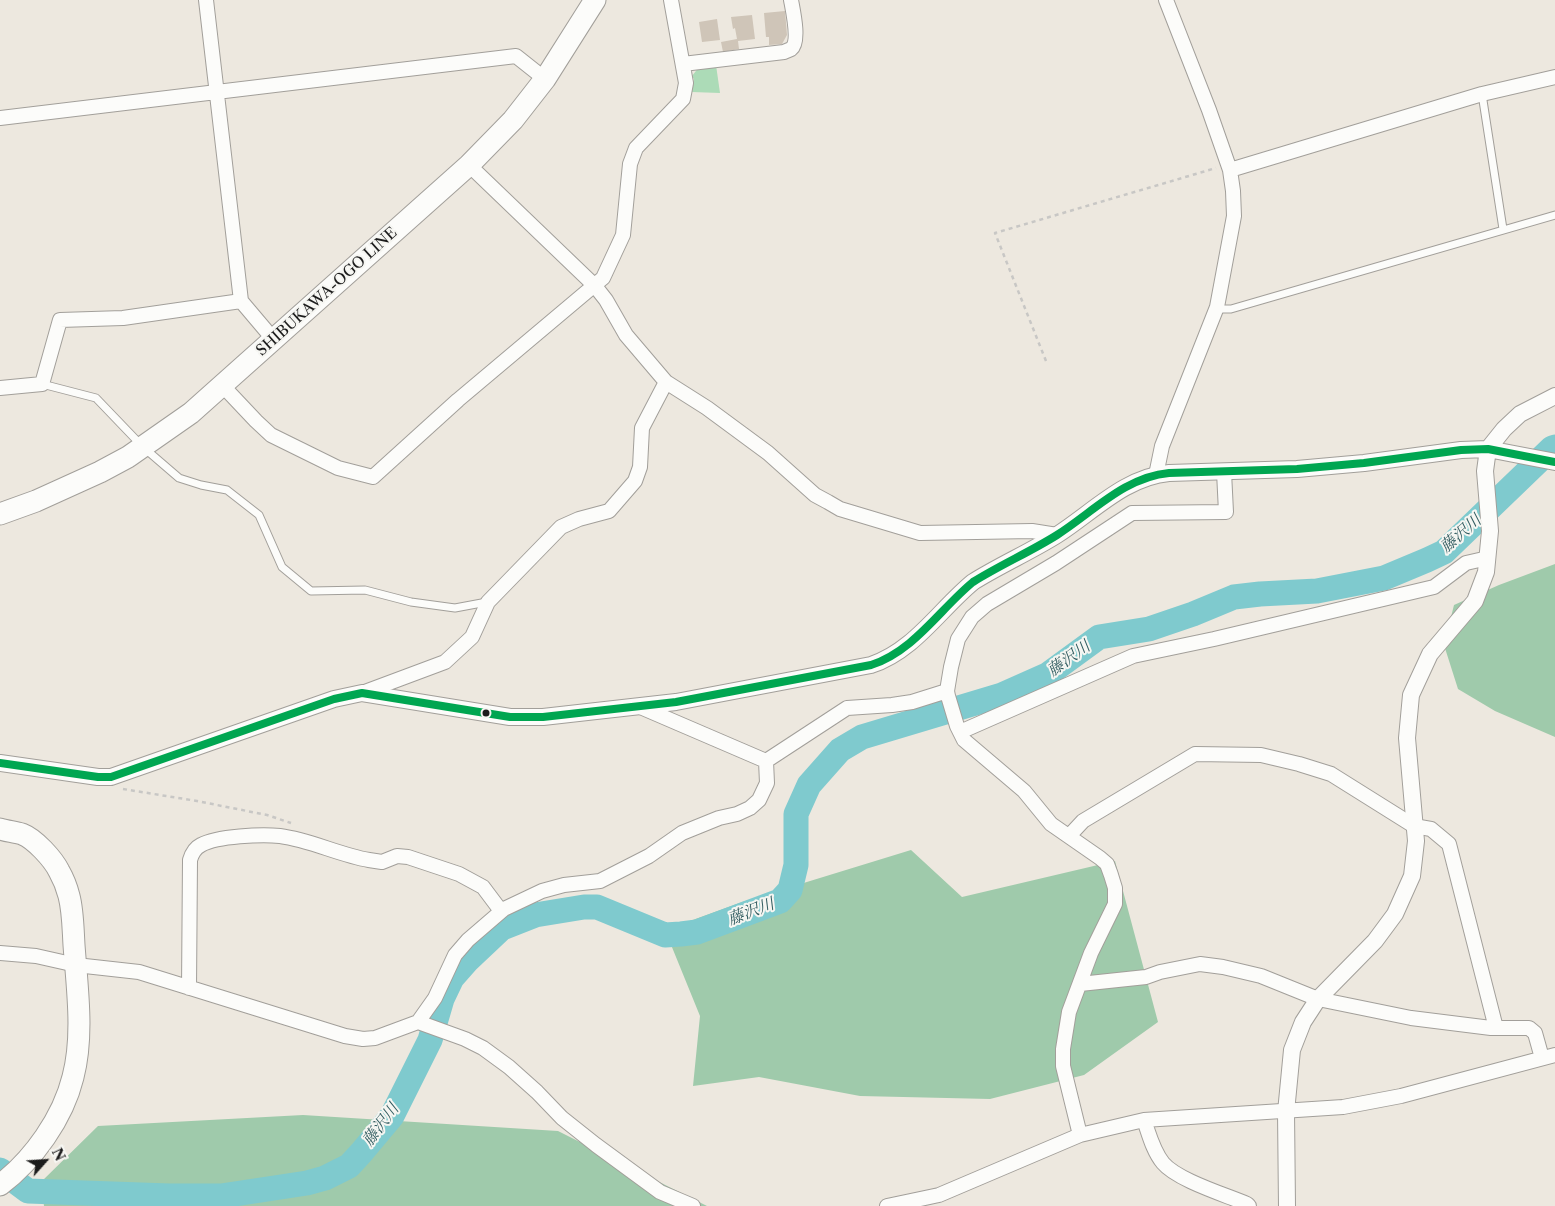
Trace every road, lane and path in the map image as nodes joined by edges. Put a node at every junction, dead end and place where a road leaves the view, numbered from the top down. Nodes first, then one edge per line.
1 (206, 0) edge
2 (594, 0) edge
3 (671, 0) edge
4 (791, 0) edge
5 (1166, 0) edge
6 (683, 64) junction
7 (1555, 77) edge
8 (545, 79) junction
9 (217, 92) junction
10 (1482, 94) junction
11 (0, 118) edge
12 (469, 166) junction
13 (1229, 167) junction
14 (1555, 215) edge
15 (1504, 229) junction
16 (595, 286) junction
17 (242, 301) junction
18 (1217, 307) junction
19 (274, 340) junction
20 (1046, 362) dead end
21 (666, 382) junction
22 (42, 384) junction
23 (222, 385) junction
24 (0, 388) edge
25 (1555, 396) edge
26 (143, 447) junction
27 (1488, 450) junction
28 (1555, 462) edge
29 (1224, 472) junction
30 (1156, 475) junction
31 (0, 514) edge
32 (1056, 535) junction
33 (1488, 558) junction
34 (488, 602) junction
35 (362, 693) junction
36 (947, 693) junction
37 (638, 706) junction
38 (958, 729) junction
39 (766, 760) junction
40 (0, 763) edge
41 (111, 777) junction
42 (294, 824) dead end
43 (1414, 826) junction
44 (0, 829) edge
45 (1069, 836) junction
46 (501, 911) junction
47 (0, 953) edge
48 (76, 965) junction
49 (1080, 984) junction
50 (189, 988) junction
51 (1318, 1000) junction
52 (418, 1022) junction
53 (1496, 1028) junction
54 (1548, 1056) edge
55 (1286, 1112) junction
56 (1144, 1120) junction
57 (1080, 1135) junction
58 (8, 1179) edge
59 (693, 1206) edge
60 (887, 1206) edge
61 (1249, 1206) edge
62 (1287, 1206) edge

1 - 9 street
2 - 8 main road, SHIBUKAWA-OGO LINE
3 - 6 street
4 - 6 street
5 - 13 street
6 - 16 street
7 - 10 street
8 - 9 street
8 - 12 main road, SHIBUKAWA-OGO LINE
9 - 11 street
9 - 17 street
10 - 13 street
10 - 15 lane
12 - 16 street
12 - 19 main road, SHIBUKAWA-OGO LINE
13 - 18 street
13 - 20 path
14 - 15 lane
15 - 18 lane
16 - 21 street
16 - 23 street
17 - 19 street
17 - 22 street
18 - 30 street
19 - 23 main road, SHIBUKAWA-OGO LINE
21 - 32 street
21 - 34 street
22 - 24 street
22 - 26 lane
23 - 26 main road, SHIBUKAWA-OGO LINE
25 - 27 street
26 - 31 main road, SHIBUKAWA-OGO LINE
26 - 34 lane
27 - 28 street
27 - 29 street
27 - 33 street
29 - 30 street
29 - 36 street
30 - 32 street
32 - 37 street
33 - 38 street
33 - 43 street
34 - 35 street
35 - 37 street
35 - 41 street
36 - 38 street
36 - 39 street
37 - 39 street
38 - 45 street
39 - 46 street
40 - 41 street
41 - 42 path
43 - 45 street
43 - 51 street
43 - 53 street
44 - 48 main road
45 - 49 street
46 - 50 street
46 - 52 street
47 - 48 street
48 - 50 street
48 - 58 main road
49 - 51 street
49 - 57 street
50 - 52 street
51 - 53 street
51 - 55 street
52 - 59 street
53 - 54 street
54 - 55 street
55 - 56 street
55 - 62 street
56 - 57 street
56 - 61 street
57 - 60 street

